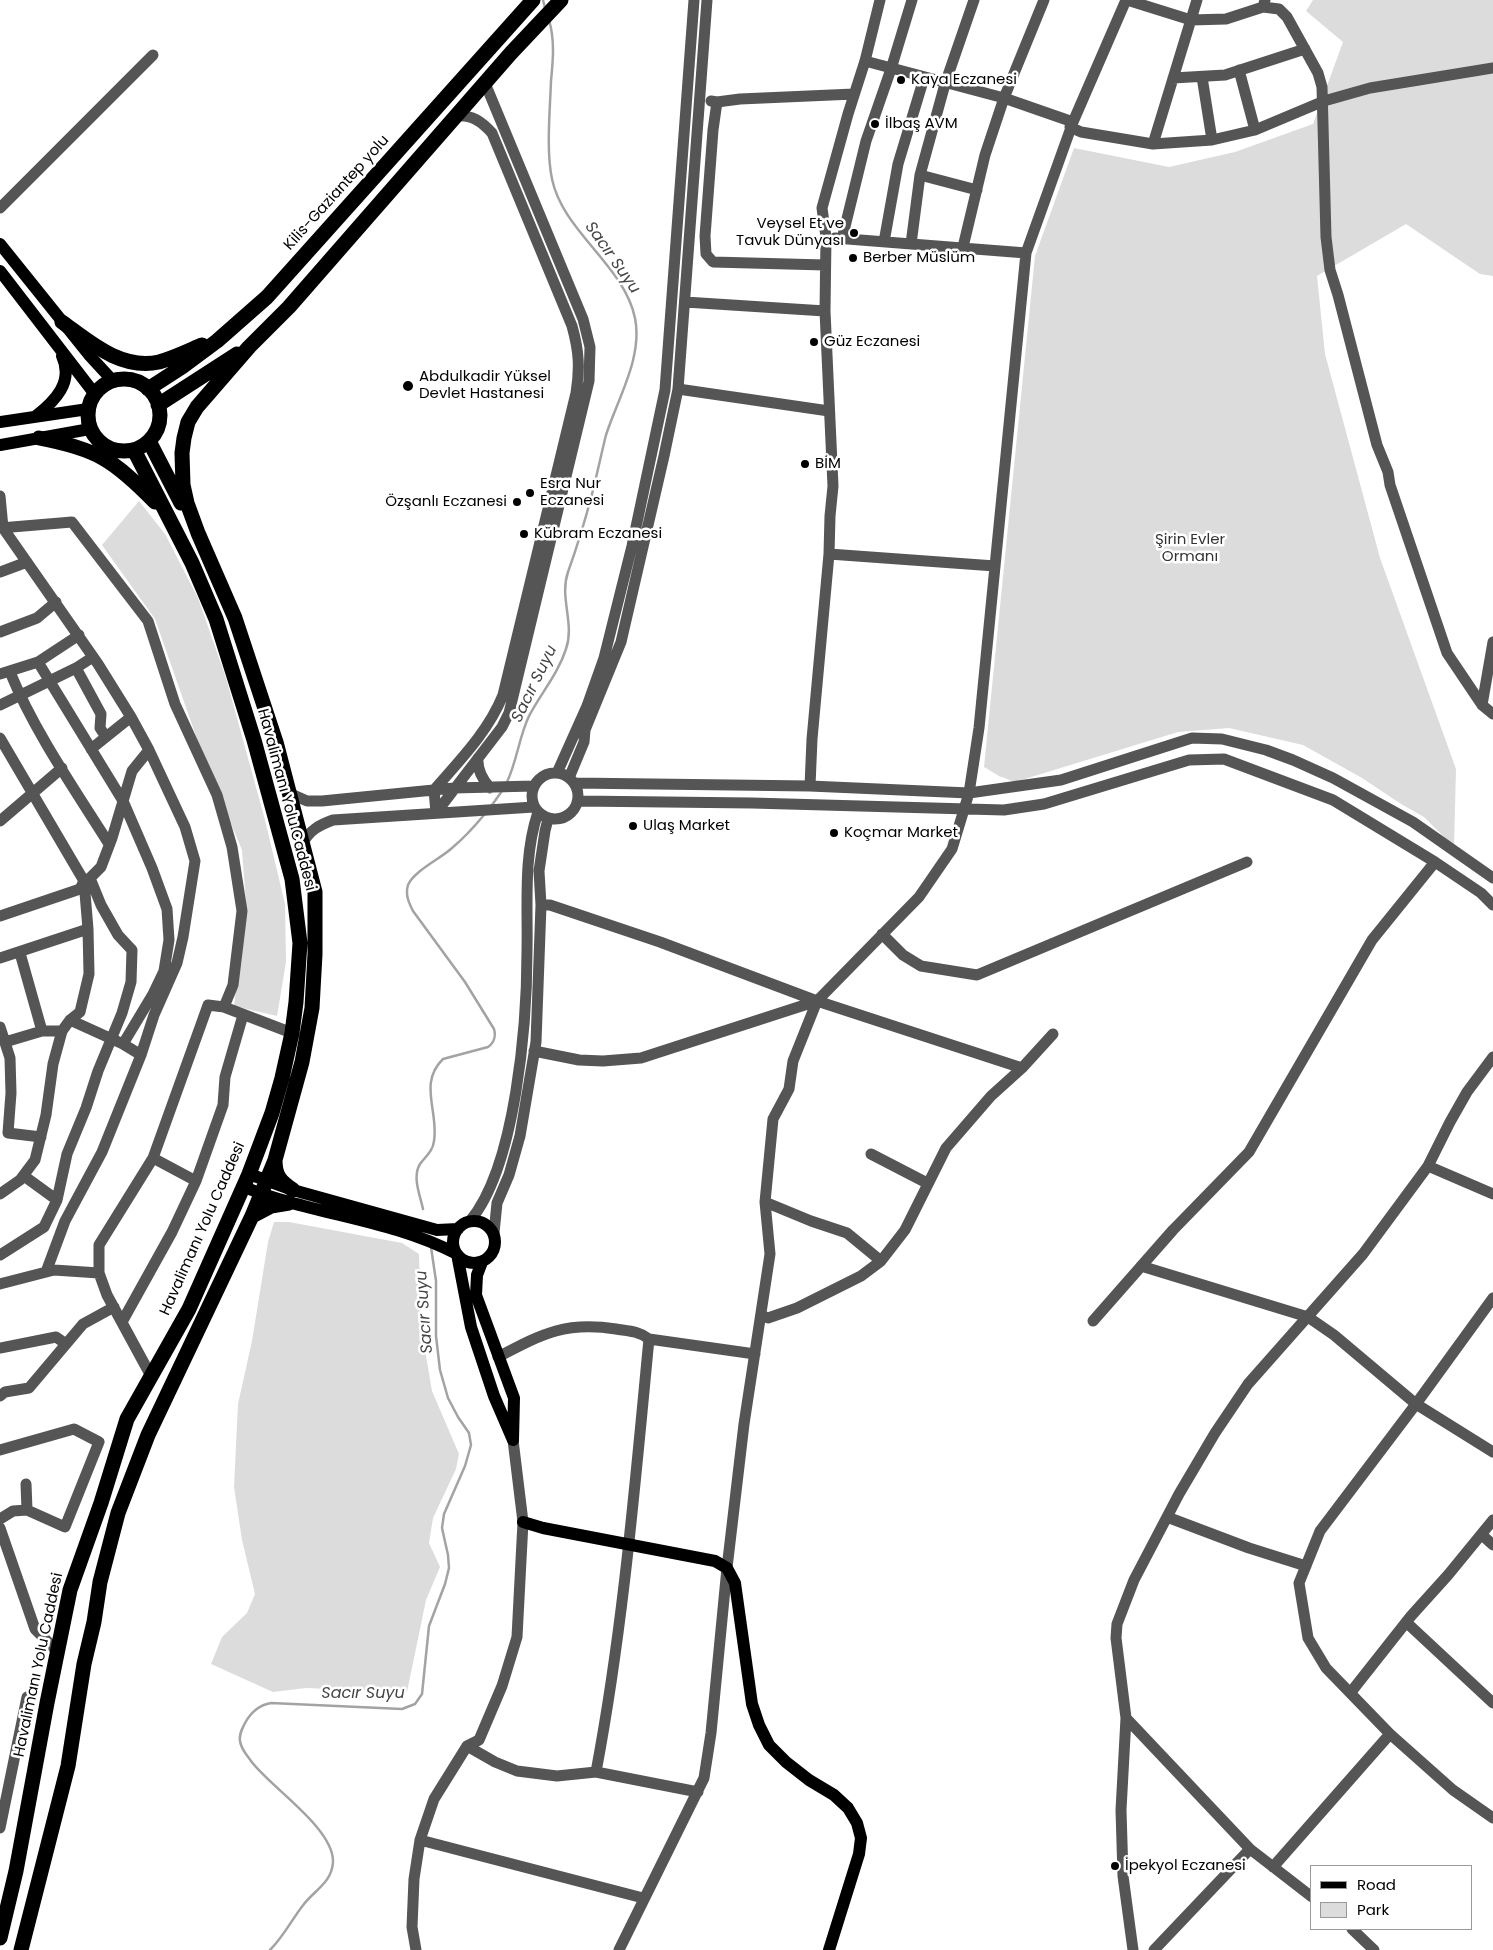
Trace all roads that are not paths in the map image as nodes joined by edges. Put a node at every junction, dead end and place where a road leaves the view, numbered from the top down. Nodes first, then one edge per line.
1 (533, 0) edge
2 (561, 0) edge
3 (694, 0) edge
4 (707, 0) edge
5 (880, 0) edge
6 (912, 0) edge
7 (974, 0) edge
8 (1044, 0) edge
9 (1126, 0) edge
10 (1197, 0) edge
11 (1264, 3) edge
12 (1191, 20) junction
13 (1305, 49) junction
14 (153, 54) dead end
15 (865, 61) junction
16 (1493, 68) edge
17 (891, 69) junction
18 (1240, 70) junction
19 (1202, 77) junction
20 (924, 78) junction
21 (1173, 78) junction
22 (485, 83) junction
23 (945, 84) junction
24 (854, 94) junction
25 (700, 98) junction
26 (1004, 98) junction
27 (1324, 101) junction
28 (717, 102) junction
29 (456, 116) junction
30 (1072, 124) junction
31 (1255, 130) junction
32 (1212, 140) junction
33 (1153, 144) junction
34 (920, 175) junction
35 (977, 190) junction
36 (0, 208) edge
37 (826, 237) junction
38 (842, 239) junction
39 (884, 242) junction
40 (0, 244) edge
41 (911, 244) junction
42 (963, 247) junction
43 (1026, 253) junction
44 (825, 266) junction
45 (0, 271) edge
46 (685, 302) junction
47 (577, 306) junction
48 (825, 311) junction
49 (62, 322) junction
50 (570, 322) junction
51 (584, 325) junction
52 (222, 337) junction
53 (57, 345) junction
54 (249, 347) junction
55 (113, 381) junction
56 (148, 389) junction
57 (678, 389) junction
58 (94, 393) junction
59 (158, 405) junction
60 (88, 409) junction
61 (829, 411) junction
62 (35, 417) junction
63 (1, 421) edge
64 (90, 429) junction
65 (39, 438) junction
66 (149, 441) junction
67 (0, 445) edge
68 (134, 450) junction
69 (0, 496) edge
70 (172, 526) junction
71 (2, 528) edge
72 (198, 533) junction
73 (829, 554) junction
74 (27, 562) junction
75 (995, 566) junction
76 (0, 572) edge
77 (56, 602) junction
78 (0, 632) edge
79 (79, 635) junction
80 (1493, 642) edge
81 (94, 657) junction
82 (38, 662) junction
83 (76, 668) junction
84 (5, 673) edge
85 (48, 680) junction
86 (20, 695) junction
87 (0, 705) edge
88 (1482, 705) junction
89 (1493, 714) edge
90 (131, 717) junction
91 (106, 737) junction
92 (1, 743) edge
93 (91, 749) junction
94 (149, 750) junction
95 (478, 758) junction
96 (62, 768) junction
97 (556, 773) junction
98 (572, 781) junction
99 (534, 786) junction
100 (810, 786) junction
101 (454, 788) junction
102 (490, 788) junction
103 (434, 790) junction
104 (289, 793) junction
105 (969, 793) junction
106 (33, 795) junction
107 (123, 801) junction
108 (578, 801) junction
109 (964, 809) junction
110 (536, 810) junction
111 (436, 813) junction
112 (548, 819) junction
113 (0, 821) edge
114 (109, 844) junction
115 (302, 844) junction
116 (1247, 862) dead end
117 (1435, 862) junction
118 (1493, 878) edge
119 (87, 879) junction
120 (541, 905) junction
121 (1493, 905) edge
122 (0, 916) edge
123 (88, 929) junction
124 (882, 934) junction
125 (169, 937) junction
126 (184, 937) junction
127 (20, 953) junction
128 (0, 958) edge
129 (817, 1001) junction
130 (224, 1007) junction
131 (243, 1015) junction
132 (70, 1020) junction
133 (0, 1027) edge
134 (42, 1031) junction
135 (62, 1031) junction
136 (292, 1033) junction
137 (1053, 1034) dead end
138 (112, 1039) junction
139 (5, 1042) junction
140 (123, 1044) junction
141 (534, 1051) junction
142 (141, 1055) junction
143 (1493, 1058) edge
144 (1022, 1068) junction
145 (5, 1071) edge
146 (4, 1134) edge
147 (41, 1137) junction
148 (870, 1154) dead end
149 (153, 1158) junction
150 (275, 1160) junction
151 (1428, 1166) junction
152 (24, 1176) junction
153 (196, 1181) junction
154 (247, 1181) junction
155 (927, 1183) junction
156 (264, 1187) junction
157 (0, 1194) edge
158 (1493, 1194) edge
159 (291, 1197) junction
160 (57, 1200) junction
161 (765, 1202) junction
162 (252, 1216) junction
163 (470, 1221) junction
164 (458, 1229) junction
165 (494, 1233) junction
166 (457, 1254) junction
167 (0, 1255) edge
168 (881, 1261) junction
169 (482, 1262) junction
170 (1141, 1266) junction
171 (46, 1272) junction
172 (98, 1273) junction
173 (0, 1284) edge
174 (1493, 1298) edge
175 (114, 1306) junction
176 (761, 1315) junction
177 (1308, 1317) junction
178 (1093, 1321) dead end
179 (122, 1322) junction
180 (649, 1339) junction
181 (66, 1344) junction
182 (0, 1348) edge
183 (755, 1354) junction
184 (498, 1357) junction
185 (151, 1376) junction
186 (0, 1396) edge
187 (1416, 1404) junction
188 (513, 1440) junction
189 (0, 1450) edge
190 (1493, 1452) edge
191 (26, 1484) dead end
192 (27, 1510) junction
193 (1167, 1517) junction
194 (0, 1520) edge
195 (1493, 1520) edge
196 (523, 1522) junction
197 (0, 1528) edge
198 (1482, 1535) junction
199 (630, 1545) junction
200 (1493, 1546) edge
201 (4, 1550) edge
202 (1306, 1566) junction
203 (727, 1568) junction
204 (1406, 1622) junction
205 (57, 1651) junction
206 (1351, 1692) junction
207 (28, 1697) dead end
208 (1493, 1703) edge
209 (1126, 1718) junction
210 (1390, 1734) junction
211 (467, 1746) junction
212 (596, 1772) junction
213 (698, 1792) junction
214 (1493, 1818) edge
215 (0, 1828) edge
216 (420, 1840) junction
217 (1250, 1849) junction
218 (1273, 1867) junction
219 (1310, 1895) edge
220 (643, 1898) junction
221 (1353, 1930) edge
222 (0, 1938) edge
223 (21, 1950) edge
224 (416, 1950) edge
225 (619, 1950) edge
226 (829, 1950) edge
227 (1133, 1950) edge
228 (1154, 1950) edge
229 (1374, 1950) edge

1 - 52 highway, Kilis-Gaziantep yolu
2 - 22 highway
3 - 97 street
4 - 25 street
5 - 15 street
6 - 17 street
7 - 23 street
8 - 26 street
9 - 12 street
9 - 30 street
10 - 12 street
11 - 12 street
11 - 13 street
12 - 21 street
13 - 18 street
13 - 27 street
14 - 36 street
15 - 17 street
15 - 24 street
16 - 27 street
17 - 20 street
17 - 38 street
18 - 19 street
18 - 31 street
19 - 21 street
19 - 32 street
20 - 23 street
20 - 39 street
21 - 33 street
22 - 29 highway
22 - 47 street
23 - 26 street
23 - 34 street
24 - 28 street
24 - 37 street
25 - 28 street
25 - 46 street
26 - 30 street
26 - 35 street
27 - 31 street
27 - 88 street
28 - 44 street
29 - 50 street
29 - 54 highway
30 - 33 street
30 - 43 street
31 - 32 street
32 - 33 street
34 - 35 street
34 - 41 street
35 - 42 street
37 - 38 street
37 - 44 street
38 - 39 street
39 - 41 street
40 - 49 main road
41 - 42 street
42 - 43 street
43 - 75 street
44 - 48 street
45 - 53 main road
46 - 48 street
46 - 57 street
47 - 50 street
47 - 51 street
48 - 61 street
49 - 52 highway
49 - 55 main road
50 - 51 street
50 - 103 street
51 - 95 street
52 - 56 highway, Kilis-Gaziantep yolu
53 - 58 main road
53 - 62 main road
54 - 59 highway
54 - 72 highway
55 - 56 highway
55 - 58 highway
56 - 59 highway
57 - 61 street
57 - 98 street
58 - 60 highway
59 - 66 highway
60 - 62 main road
60 - 64 highway
61 - 73 street
62 - 63 main road
64 - 65 main road
64 - 68 highway
65 - 67 main road
65 - 70 highway
66 - 68 highway
66 - 72 highway
68 - 70 highway, Havalimanı Yolu Caddesi
69 - 71 street
70 - 136 highway, Havalimanı Yolu Caddesi
71 - 74 street
71 - 130 street
72 - 104 highway, Havalimanı Yolu Caddesi
73 - 75 street
73 - 100 street
74 - 76 street
74 - 77 street
75 - 105 street
77 - 78 street
77 - 79 street
79 - 81 street
79 - 82 street
80 - 88 street
81 - 83 street
81 - 90 street
82 - 84 street
82 - 85 street
83 - 85 street
83 - 91 street
84 - 86 street
85 - 86 street
85 - 93 street
86 - 87 street
86 - 96 street
88 - 89 street
90 - 91 street
90 - 94 street
91 - 93 street
92 - 106 street
93 - 107 street
94 - 107 street
94 - 126 street
95 - 101 street
95 - 102 street
96 - 106 street
96 - 114 street
97 - 98 street
97 - 99 street
98 - 100 street
98 - 108 street
99 - 102 street
99 - 110 street
100 - 105 street
101 - 102 street
101 - 103 street
101 - 111 street
103 - 104 street
103 - 111 street
104 - 115 highway, Havalimanı Yolu Caddesi
105 - 109 street
105 - 118 street
106 - 113 street
106 - 119 street
107 - 114 street
107 - 125 street
108 - 109 street
108 - 112 street
109 - 117 street
109 - 124 street
110 - 111 street
110 - 112 street
110 - 163 street
111 - 115 street
112 - 120 street
114 - 119 street
115 - 150 highway, Havalimanı Yolu Caddesi
116 - 124 street
117 - 121 street
117 - 170 street
119 - 122 street
119 - 123 street
119 - 138 street
120 - 129 street
120 - 141 street
123 - 127 street
123 - 132 street
124 - 129 street
125 - 126 street
125 - 140 street
126 - 142 street
127 - 128 street
127 - 134 street
129 - 141 street
129 - 144 street
129 - 161 street
130 - 131 street
130 - 149 street
131 - 136 street
131 - 153 street
132 - 135 street
132 - 138 street
133 - 139 street
134 - 135 street
134 - 139 street
135 - 147 street
136 - 154 highway, Havalimanı Yolu Caddesi
137 - 144 street
138 - 140 street
138 - 160 street
139 - 145 street
140 - 142 street
141 - 165 street
142 - 171 street
143 - 151 street
144 - 155 street
145 - 146 street
146 - 147 street
147 - 152 street
148 - 155 street
149 - 153 street
149 - 172 street
150 - 156 highway, Havalimanı Yolu Caddesi
150 - 159 highway
151 - 158 street
151 - 177 street
152 - 157 street
152 - 160 street
153 - 179 street
154 - 156 main road
154 - 185 highway, Havalimanı Yolu Caddesi
155 - 168 street
156 - 159 main road
156 - 162 highway, Havalimanı Yolu Caddesi
159 - 162 highway
159 - 164 main road
159 - 166 main road
160 - 167 street
161 - 168 street
161 - 176 street
162 - 223 highway, Havalimanı Yolu Caddesi
163 - 164 main road
163 - 165 main road
164 - 166 main road
165 - 169 main road
166 - 169 main road
166 - 188 main road
168 - 176 street
169 - 184 main road
170 - 177 street
170 - 178 street
171 - 172 street
171 - 173 street
172 - 175 street
174 - 187 street
175 - 179 street
175 - 181 street
176 - 183 street
177 - 187 street
177 - 193 street
179 - 185 street
180 - 183 street
180 - 184 street
180 - 199 street
181 - 182 street
181 - 186 street
183 - 203 street
184 - 188 main road
185 - 205 highway, Havalimanı Yolu Caddesi
187 - 190 street
187 - 202 street
188 - 196 street
189 - 192 street
191 - 192 street
192 - 194 street
193 - 202 street
193 - 209 street
195 - 198 street
196 - 199 main road
196 - 211 street
197 - 201 street
198 - 200 street
198 - 204 street
199 - 203 main road
199 - 212 street
201 - 205 street
202 - 206 street
203 - 213 street
203 - 226 main road
204 - 206 street
204 - 208 street
205 - 222 highway, Havalimanı Yolu Caddesi
206 - 210 street
207 - 215 street
209 - 217 street
209 - 227 street
210 - 214 street
210 - 218 street
211 - 212 street
211 - 216 street
212 - 213 street
213 - 220 street
216 - 220 street
216 - 224 street
217 - 218 street
217 - 228 street
218 - 219 street
220 - 225 street
221 - 229 street

